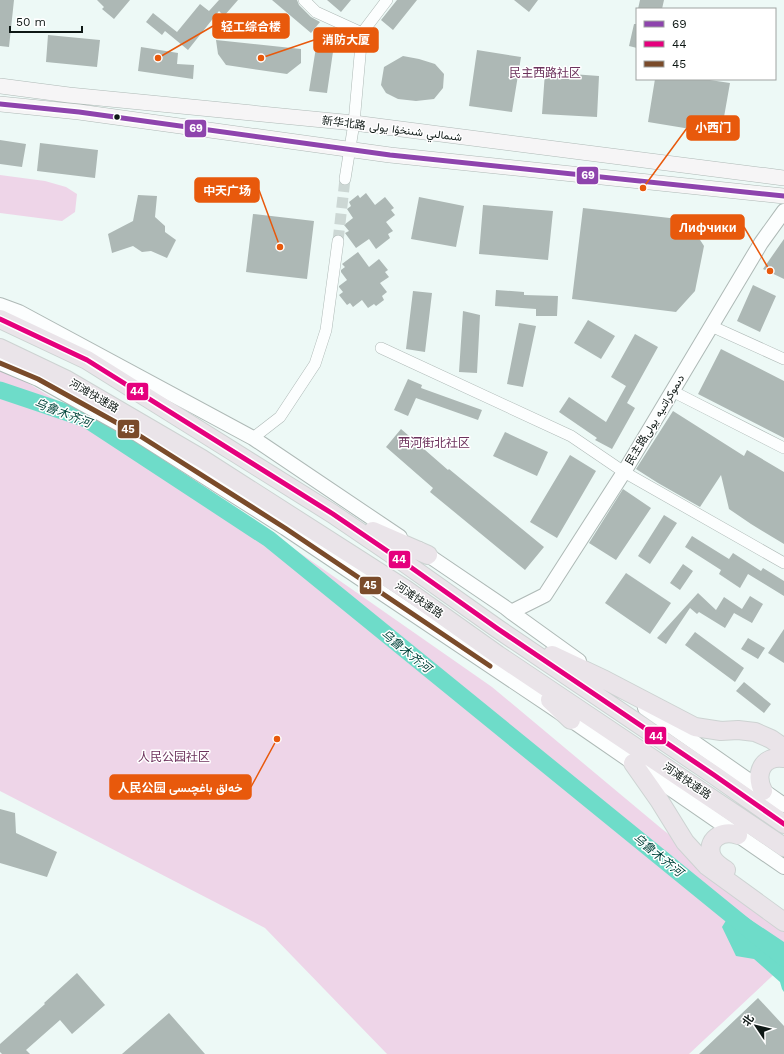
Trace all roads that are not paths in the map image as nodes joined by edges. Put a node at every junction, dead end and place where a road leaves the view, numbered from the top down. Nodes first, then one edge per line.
1 (304, 0) edge
2 (387, 0) edge
3 (362, 33) junction
4 (0, 86) edge
5 (0, 104) edge
6 (354, 123) junction
7 (351, 150) junction
8 (784, 178) edge
9 (345, 179) tunnel mouth
10 (784, 196) edge
11 (784, 211) edge
12 (338, 240) tunnel mouth
13 (0, 305) edge
14 (0, 319) edge
15 (711, 326) junction
16 (0, 348) edge
17 (380, 348) dead end
18 (89, 350) junction
19 (784, 359) edge
20 (0, 363) edge
21 (672, 391) junction
22 (152, 400) junction
23 (253, 438) junction
24 (784, 448) edge
25 (624, 472) junction
26 (333, 514) junction
27 (428, 555) junction
28 (784, 563) edge
29 (511, 612) junction
30 (498, 629) junction
31 (498, 655) junction
32 (605, 680) junction
33 (571, 720) junction
34 (784, 748) edge
35 (784, 758) edge
36 (633, 763) junction
37 (763, 791) junction
38 (784, 805) edge
39 (784, 824) edge
40 (738, 835) junction
41 (784, 847) edge
42 (784, 867) edge
43 (784, 911) edge
44 (784, 922) edge

1 - 3 street
2 - 3 street
3 - 6 street
4 - 6 main road, 新华北路 شىمالىي شىنخۇا يولى
5 - 7 main road
6 - 7 street
6 - 8 main road, 新华北路 شىمالىي شىنخۇا يولى
7 - 9 street
7 - 10 main road
11 - 15 street, 民主路دىموكراتىيە يولى
12 - 23 street
13 - 18 street
14 - 22 highway, 河滩快速路
15 - 19 street
15 - 21 street, 民主路دىموكراتىيە يولى
16 - 31 highway, 河滩快速路
17 - 25 street
18 - 22 highway
18 - 23 street
20 - 33 street
21 - 24 street
21 - 25 street, 民主路دىموكراتىيە يولى
22 - 26 highway, 河滩快速路
23 - 27 street
25 - 28 street
25 - 29 street, 民主路دىموكراتىيە يولى
26 - 27 highway
26 - 30 highway, 河滩快速路
27 - 29 street
29 - 32 street
30 - 32 highway
30 - 39 highway, 河滩快速路
31 - 33 highway
31 - 41 highway, 河滩快速路
32 - 34 highway
32 - 37 street
33 - 36 street
35 - 37 highway
36 - 40 street
36 - 44 highway
37 - 38 street
40 - 42 street
40 - 43 highway

